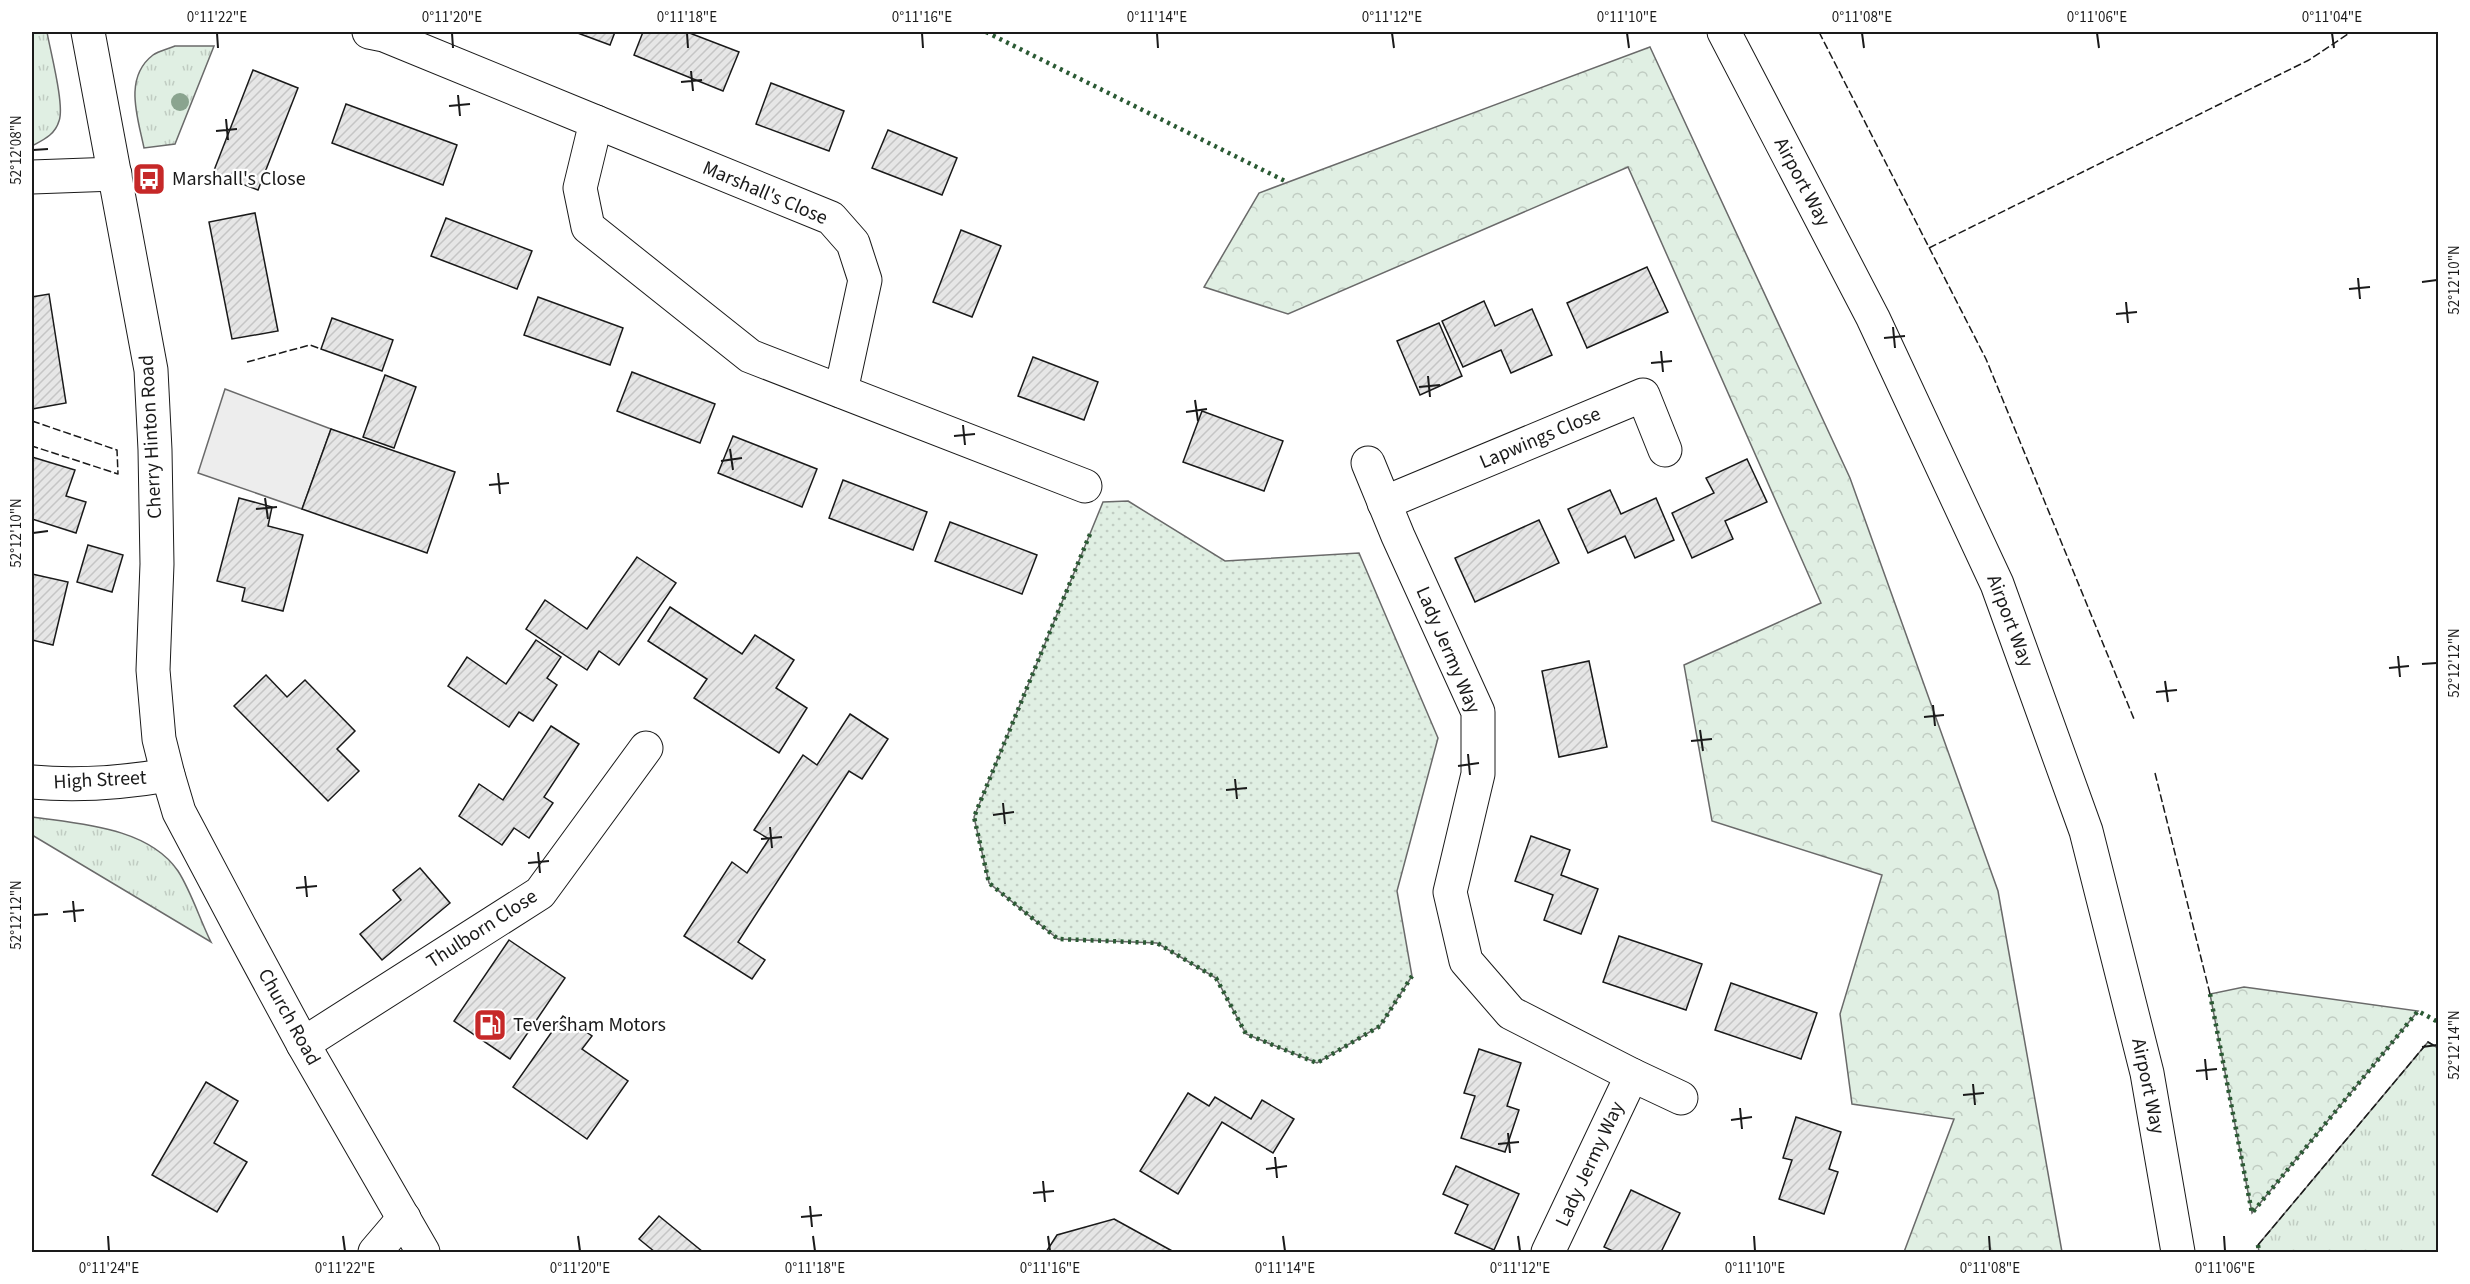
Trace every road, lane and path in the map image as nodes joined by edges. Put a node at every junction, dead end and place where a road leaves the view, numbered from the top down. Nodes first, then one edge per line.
1 (88, 32) edge
2 (369, 32) edge
3 (1724, 32) edge
4 (596, 122) junction
5 (115, 174) junction
6 (32, 177) edge
7 (841, 391) junction
8 (1665, 450) dead end
9 (1368, 463) dead end
10 (1085, 486) dead end
11 (1384, 503) junction
12 (646, 748) dead end
13 (168, 775) junction
14 (32, 782) edge
15 (303, 1044) junction
16 (1632, 1075) junction
17 (1681, 1098) dead end
18 (404, 1218) junction
19 (375, 1252) edge
20 (423, 1252) edge
21 (1548, 1252) edge
22 (2178, 1252) edge

1 - 5 street, Cherry Hinton Road
2 - 4 street, Marshall's Close
3 - 22 street, Airport Way
4 - 7 street
4 - 7 street, Marshall's Close
5 - 6 street
5 - 13 street, Cherry Hinton Road
7 - 10 street
8 - 11 street, Lapwings Close
9 - 11 street, Lady Jermy Way
11 - 16 street, Lady Jermy Way
12 - 15 street, Thulborn Close
13 - 14 street, High Street
13 - 15 street, Church Road
15 - 18 street, Church Road
16 - 17 street, Lady Jermy Way
16 - 21 street, Lady Jermy Way
18 - 19 street
18 - 20 street, Church Road

